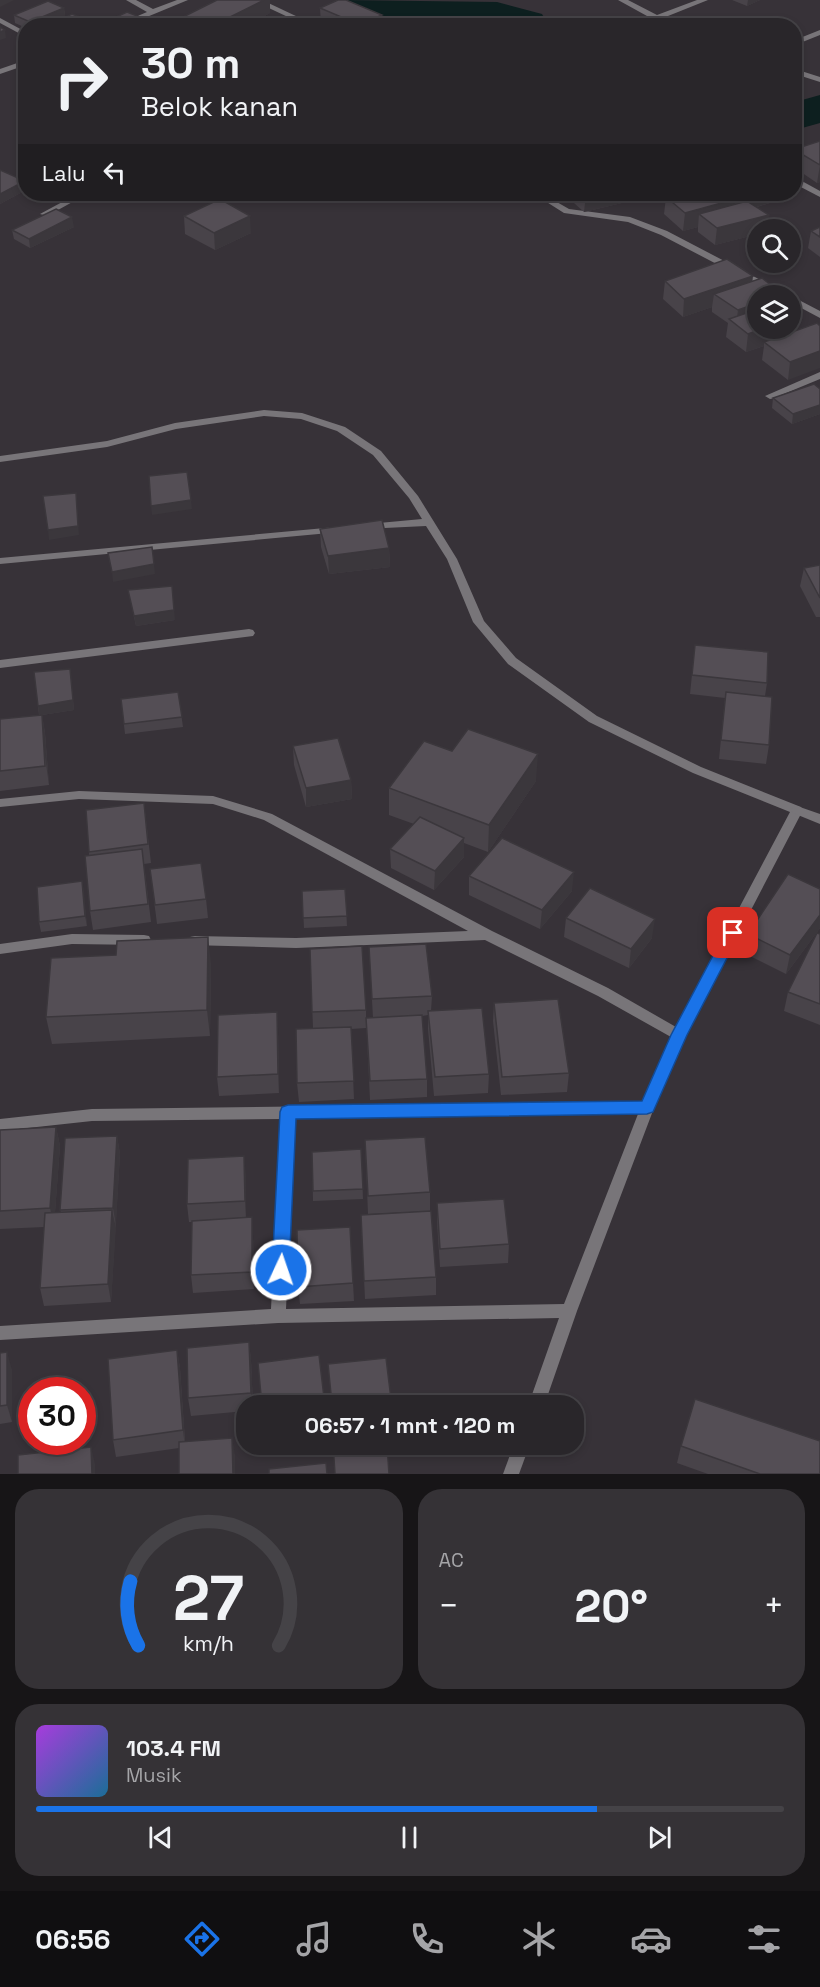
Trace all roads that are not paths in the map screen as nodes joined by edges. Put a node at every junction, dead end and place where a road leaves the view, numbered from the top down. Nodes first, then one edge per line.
1 (130, 0) edge
2 (184, 0) edge
3 (256, 0) edge
4 (622, 0) edge
5 (704, 0) edge
6 (153, 12) junction
7 (655, 17) junction
8 (138, 18) edge
9 (296, 18) edge
10 (652, 18) edge
11 (0, 20) edge
12 (18, 30) edge
13 (820, 32) edge
14 (802, 40) edge
15 (18, 65) edge
16 (0, 72) edge
17 (802, 74) edge
18 (820, 80) edge
19 (802, 185) edge
20 (820, 194) edge
21 (69, 201) edge
22 (550, 201) edge
23 (44, 214) edge
24 (765, 285) edge
25 (801, 304) edge
26 (820, 315) edge
27 (820, 375) edge
28 (770, 396) dead end
29 (0, 459) edge
30 (429, 522) junction
31 (0, 561) edge
32 (249, 633) dead end
33 (0, 663) edge
34 (0, 803) edge
35 (797, 810) junction
36 (820, 819) edge
37 (487, 935) junction
38 (154, 941) edge
39 (178, 941) edge
40 (0, 949) edge
41 (679, 1035) junction
42 (647, 1108) junction
43 (288, 1112) junction
44 (0, 1125) edge
45 (569, 1311) junction
46 (278, 1316) junction
47 (0, 1333) edge
48 (540, 1395) edge
49 (518, 1455) edge
50 (512, 1474) edge

1 - 6 street
2 - 6 street
3 - 9 street
4 - 7 street
5 - 7 street
6 - 8 street
7 - 10 street
11 - 12 street
13 - 14 street
15 - 16 street
17 - 18 street
19 - 20 street
21 - 23 street
22 - 24 street
25 - 26 street
27 - 28 street
29 - 30 street
30 - 31 street
30 - 35 street
32 - 33 street
34 - 37 street
35 - 36 street
35 - 41 street
37 - 39 street
37 - 41 street
38 - 40 street
41 - 42 street
42 - 43 street
42 - 45 street
43 - 44 street
43 - 46 street
45 - 46 street
45 - 48 street
46 - 47 street
49 - 50 street

